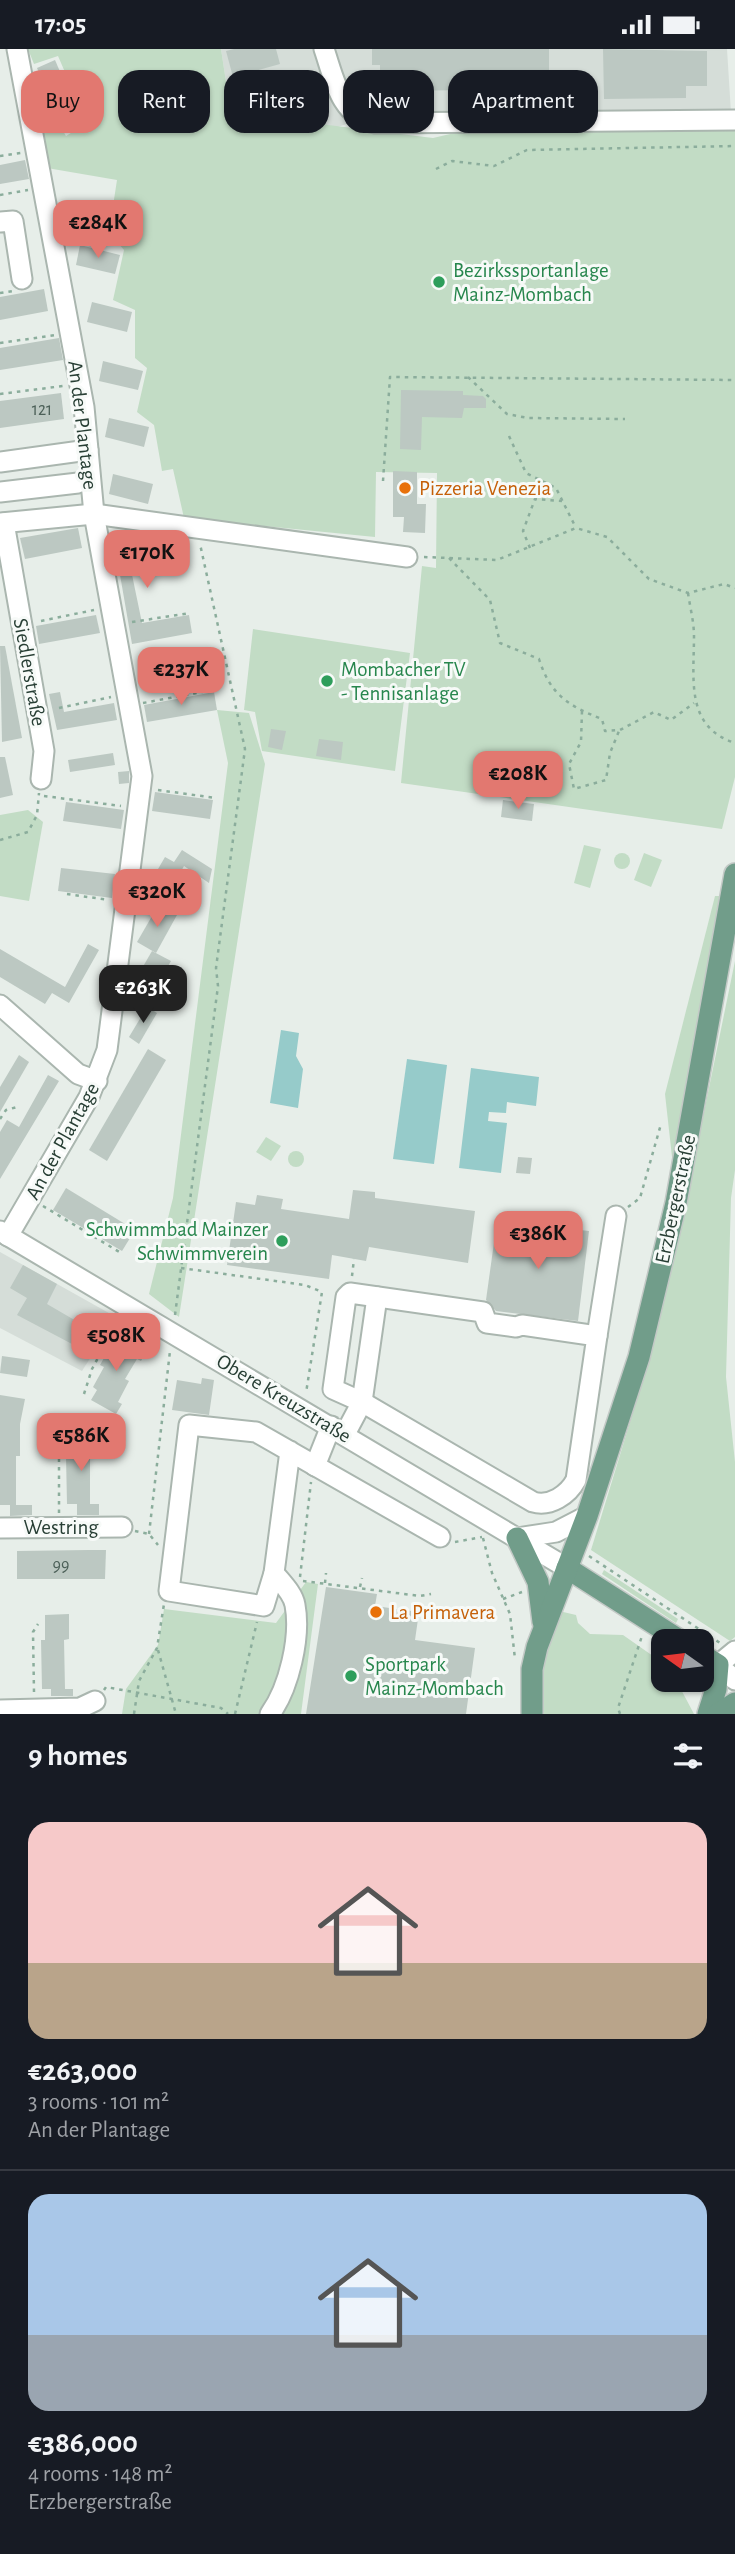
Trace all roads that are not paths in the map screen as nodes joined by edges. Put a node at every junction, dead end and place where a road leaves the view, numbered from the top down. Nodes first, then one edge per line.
1 (17, 49) edge
2 (324, 49) edge
3 (735, 120) edge
4 (0, 222) edge
5 (22, 279) dead end
6 (88, 450) junction
7 (0, 461) edge
8 (78, 483) dead end
9 (0, 492) edge
10 (94, 514) junction
11 (2, 523) edge
12 (407, 557) road end
13 (40, 787) road end
14 (735, 874) edge
15 (0, 1005) edge
16 (97, 1081) junction
17 (616, 1216) road end
18 (4, 1233) edge
19 (342, 1296) dead end
20 (377, 1297) junction
21 (597, 1336) junction
22 (362, 1402) junction
23 (333, 1427) junction
24 (290, 1451) junction
25 (313, 1470) junction
26 (587, 1516) junction
27 (122, 1527) road end
28 (0, 1528) edge
29 (517, 1538) junction
30 (445, 1540) road end
31 (567, 1569) junction
32 (274, 1573) junction
33 (543, 1627) junction
34 (662, 1629) edge
35 (723, 1658) edge
36 (735, 1680) edge
37 (95, 1701) road end
38 (735, 1703) edge
39 (0, 1710) edge
40 (270, 1714) edge
41 (532, 1714) edge
42 (708, 1714) edge
43 (718, 1714) edge

1 - 6 street, An der Plantage
2 - 3 street
4 - 5 street
6 - 7 street
6 - 10 street, An der Plantage
8 - 9 street
10 - 11 street
10 - 12 street
10 - 16 street, An der Plantage
11 - 13 street, Siedlerstraße
14 - 26 main road, Erzbergerstraße
15 - 16 street
16 - 18 street, An der Plantage
17 - 21 street
18 - 23 street, Obere Kreuzstraße
19 - 23 street
20 - 21 street
20 - 22 street
20 - 22 street
21 - 22 street
22 - 23 street
23 - 25 street
23 - 29 street, Obere Kreuzstraße
24 - 25 street
24 - 32 street
24 - 32 street
25 - 30 street
26 - 29 street
26 - 31 main road, Erzbergerstraße
27 - 28 street, Westring
29 - 31 street, Obere Kreuzstraße
29 - 33 main road
31 - 33 main road, Erzbergerstraße
31 - 34 main road
32 - 40 street
33 - 41 main road, Erzbergerstraße
35 - 36 street
35 - 42 main road
37 - 39 street
38 - 43 main road

